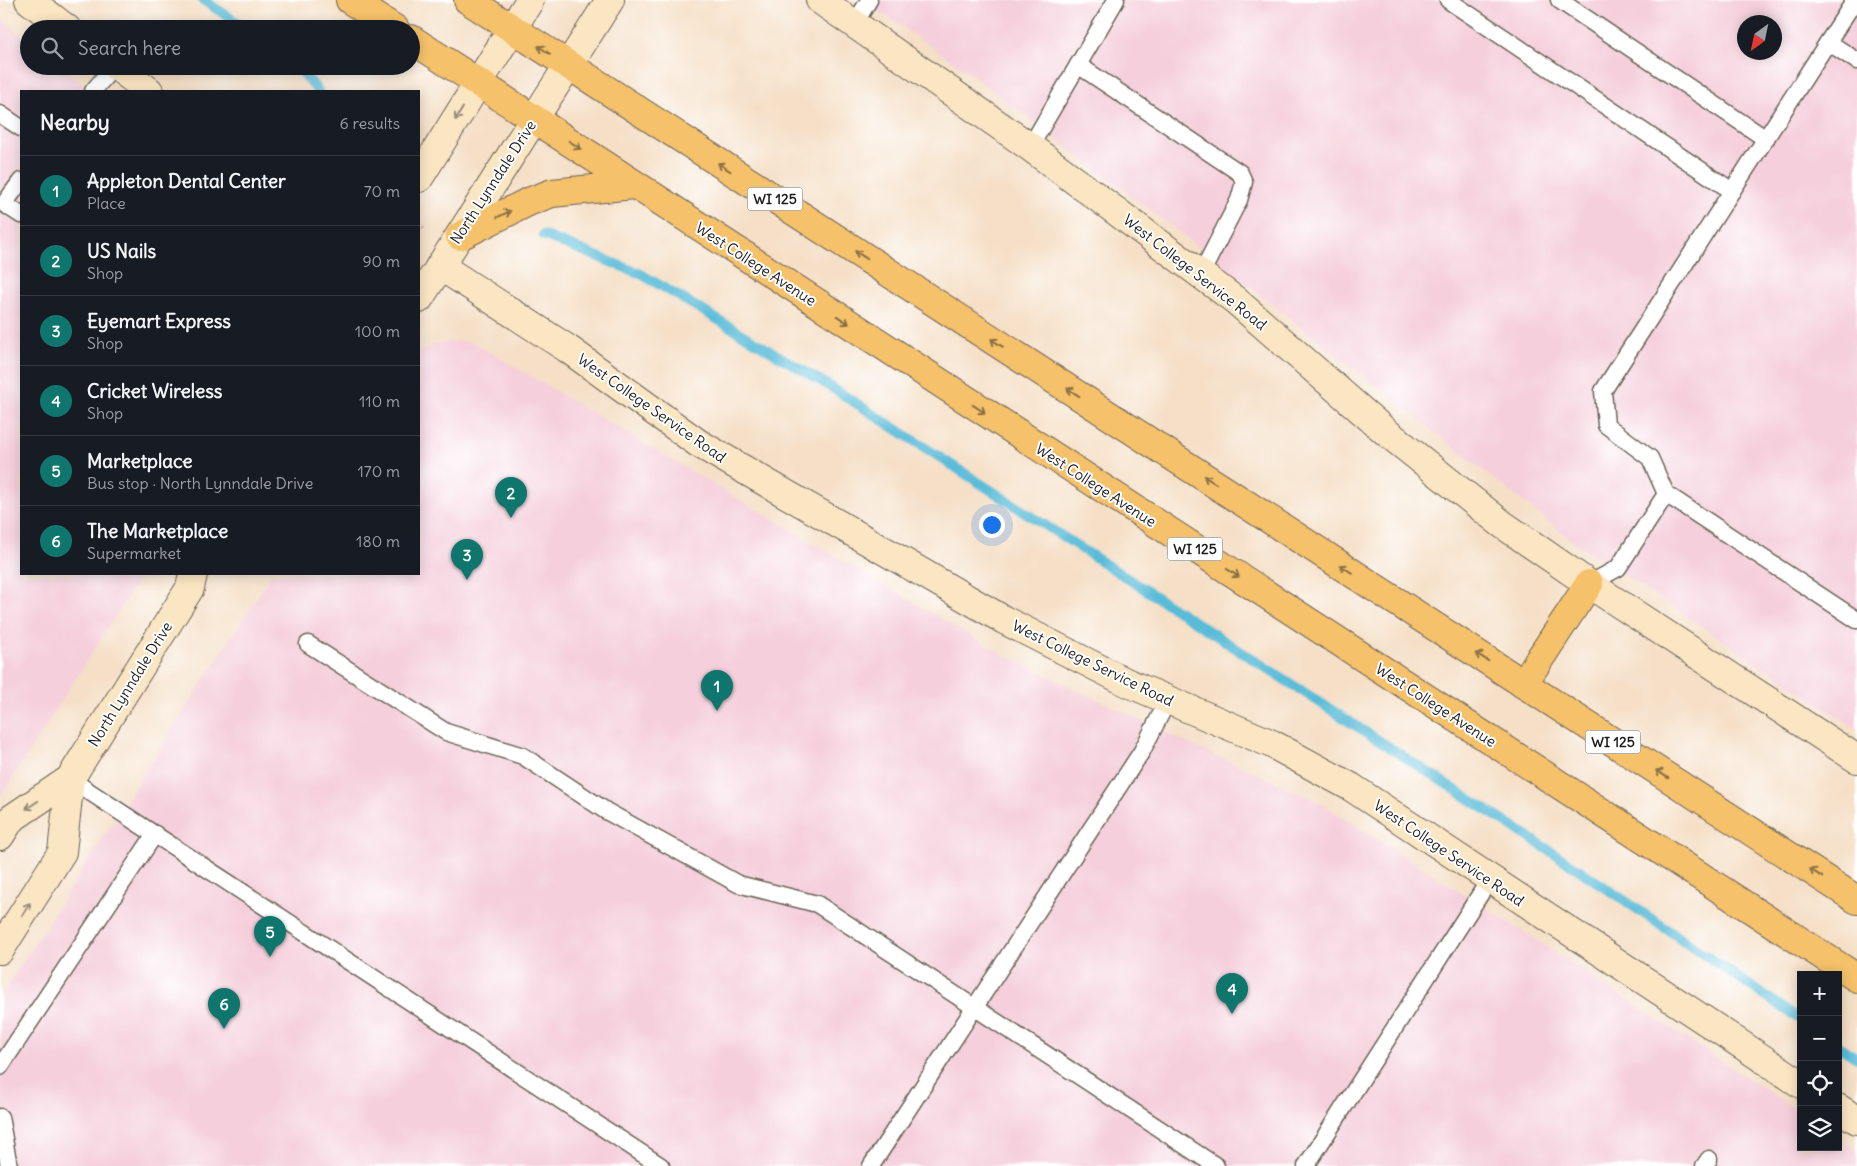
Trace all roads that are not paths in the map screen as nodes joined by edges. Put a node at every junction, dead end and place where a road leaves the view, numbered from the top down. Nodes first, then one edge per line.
1 (29, 0) edge
2 (350, 0) edge
3 (468, 0) edge
4 (530, 0) edge
5 (610, 0) edge
6 (820, 0) edge
7 (869, 0) edge
8 (1116, 0) edge
9 (1448, 0) edge
10 (1559, 0) edge
11 (1856, 0) edge
12 (55, 20) edge
13 (381, 20) edge
14 (854, 24) junction
15 (512, 28) junction
16 (1828, 42) junction
17 (420, 45) edge
18 (1857, 61) edge
19 (1078, 65) junction
20 (568, 66) junction
21 (107, 75) edge
22 (127, 75) edge
23 (478, 82) junction
24 (94, 90) edge
25 (148, 90) edge
26 (0, 114) edge
27 (534, 118) junction
28 (20, 127) edge
29 (1766, 139) junction
30 (1030, 147) junction
31 (420, 176) edge
32 (20, 182) edge
33 (634, 184) junction
34 (1732, 191) junction
35 (20, 214) edge
36 (460, 236) junction
37 (440, 266) junction
38 (1201, 274) junction
39 (420, 297) edge
40 (1666, 494) junction
41 (210, 575) edge
42 (192, 581) edge
43 (1589, 584) junction
44 (1857, 620) edge
45 (308, 644) dead end
46 (1523, 684) junction
47 (1168, 700) junction
48 (1857, 759) edge
49 (70, 779) junction
50 (154, 834) junction
51 (0, 836) edge
52 (1490, 879) junction
53 (1857, 900) edge
54 (0, 950) edge
55 (1857, 978) edge
56 (976, 1007) junction
57 (0, 1067) edge
58 (1797, 1081) edge
59 (1842, 1111) edge
60 (0, 1118) edge
61 (1857, 1120) edge
62 (9, 1166) edge
63 (661, 1166) edge
64 (871, 1166) edge
65 (1216, 1166) edge
66 (1306, 1166) edge

1 - 12 street
2 - 13 main road
3 - 15 main road, WI 125
4 - 15 street
5 - 20 street, North Lynndale Drive
6 - 14 street, West College Service Road
7 - 14 lane
8 - 19 lane
9 - 34 lane
10 - 29 lane
11 - 16 lane
14 - 30 street, West College Service Road
20 -> 15 main road, WI 125
15 - 23 street
16 - 18 lane
16 - 29 lane
17 - 23 main road, West College Avenue / WI 125
19 - 30 lane
19 - 38 lane
20 - 27 street, North Lynndale Drive
46 -> 20 main road, WI 125
21 - 24 lane
22 - 25 street
23 - 27 main road, West College Avenue / WI 125
23 -> 31 street
26 - 28 lane
27 -> 33 main road, West College Avenue / WI 125
27 - 36 street, North Lynndale Drive
29 - 34 lane
30 - 38 street, West College Service Road
32 - 35 lane
36 -> 33 main road
33 -> 55 main road, West College Avenue / WI 125
34 - 40 lane
36 - 37 street, North Lynndale Drive
37 - 39 street, North Lynndale Drive
37 - 47 street, West College Service Road
38 - 43 street, West College Service Road
40 - 43 lane
40 - 44 lane
41 - 42 street, North Lynndale Drive
42 - 49 street, North Lynndale Drive
43 - 46 main road
43 - 48 street, West College Service Road
45 - 56 lane
53 -> 46 main road, WI 125
47 - 52 street, West College Service Road
47 - 56 lane
49 - 50 lane
49 -> 51 street, North Lynndale Drive
54 -> 49 street, North Lynndale Drive
50 - 57 lane
50 - 63 lane
52 - 58 street, West College Service Road
52 - 66 lane
56 - 64 lane
56 - 65 lane
59 - 61 street
60 - 62 lane

